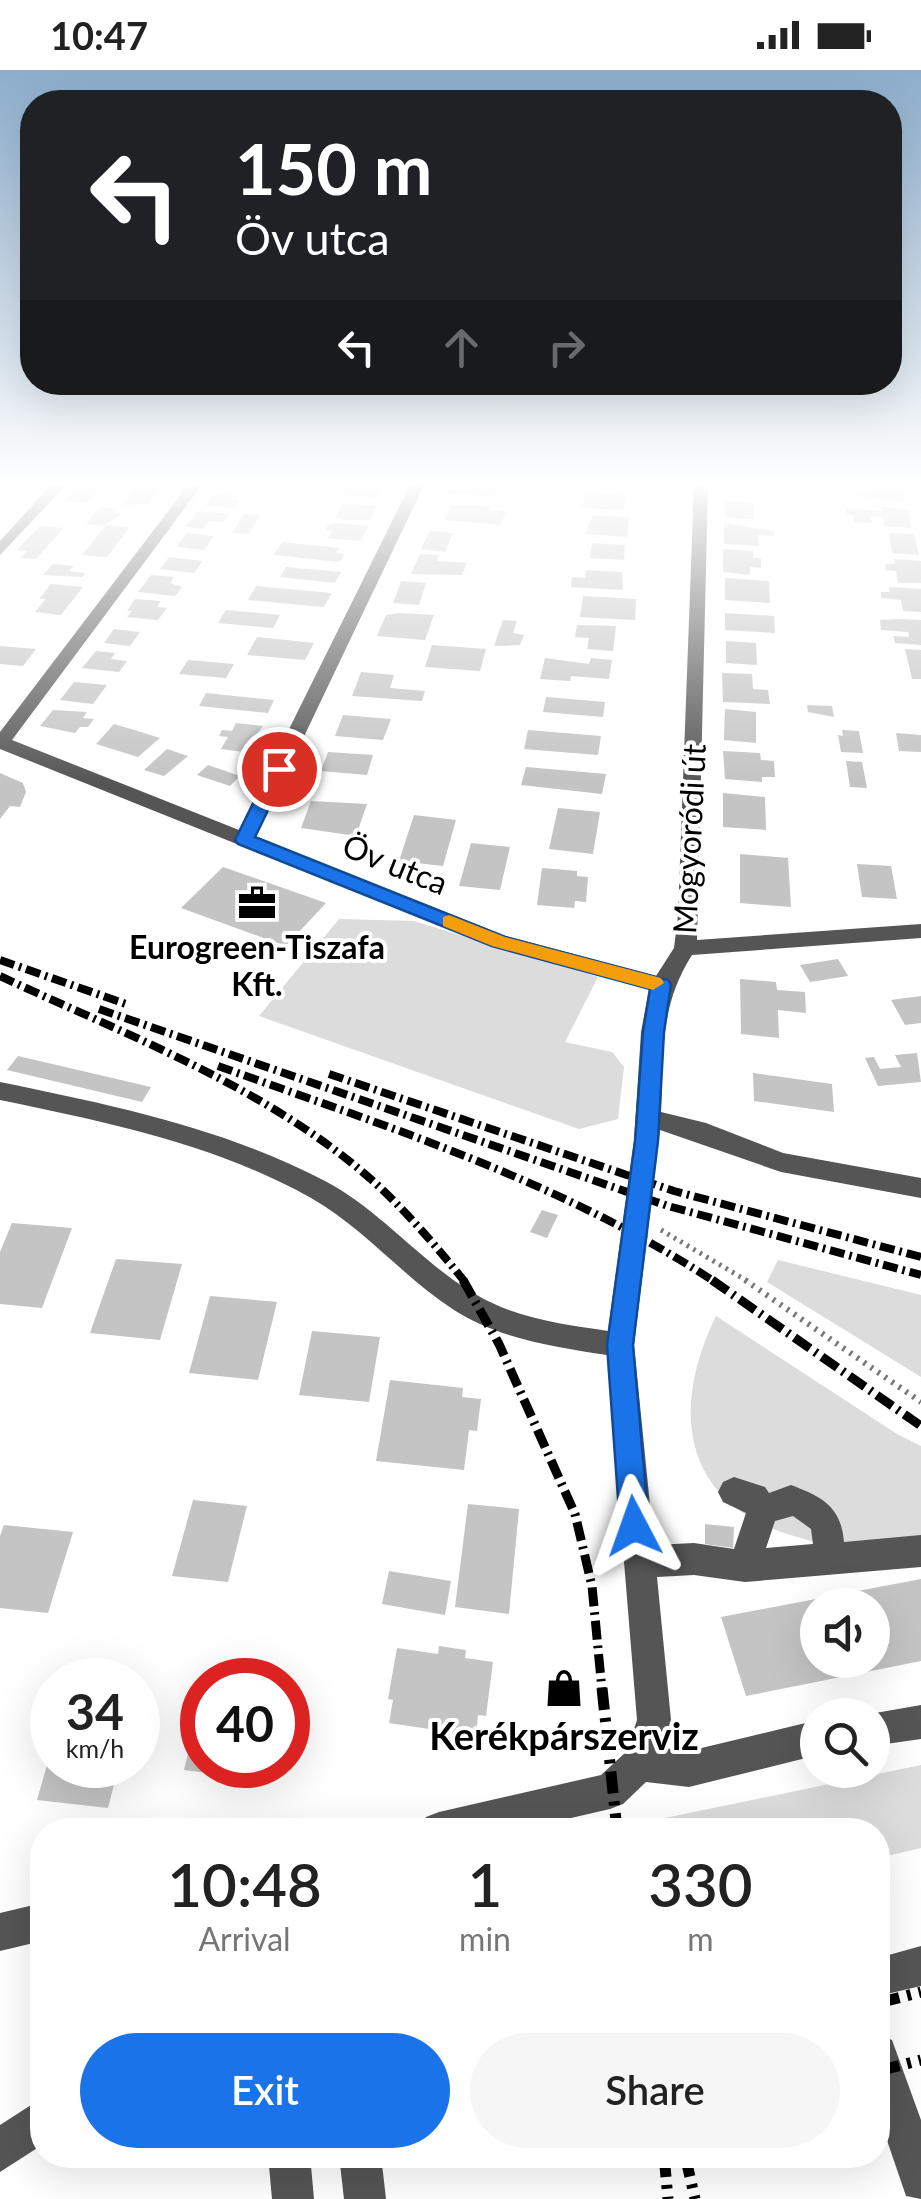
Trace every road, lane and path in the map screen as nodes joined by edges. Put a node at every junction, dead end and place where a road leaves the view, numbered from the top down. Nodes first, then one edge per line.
1 (120, 584) edge
2 (369, 584) edge
3 (699, 584) edge
4 (1, 742) edge
5 (244, 840) junction
6 (921, 931) edge
7 (686, 948) junction
8 (661, 984) junction
9 (0, 1091) edge
10 (649, 1118) junction
11 (921, 1188) edge
12 (636, 1216) junction
13 (620, 1345) junction
14 (921, 1402) edge
15 (734, 1492) dead end
16 (762, 1511) junction
17 (921, 1551) edge
18 (830, 1560) junction
19 (637, 1562) junction
20 (746, 1566) junction
21 (921, 1722) edge
22 (890, 1726) edge
23 (800, 1742) edge
24 (640, 1763) junction
25 (492, 1818) edge
26 (30, 1925) edge
27 (0, 1932) edge
28 (921, 1966) edge
29 (890, 1974) edge
30 (890, 2089) edge
31 (30, 2128) edge
32 (0, 2151) edge
33 (290, 2168) edge
34 (361, 2168) edge
35 (921, 2181) edge
36 (293, 2199) edge
37 (365, 2199) edge

1 - 4 street
2 - 5 street
3 - 7 street, Mogyoródi út
4 - 5 street, Öv utca
5 - 8 street, Öv utca
6 - 7 street
7 - 8 street, Mogyoródi út
8 - 10 street, Mogyoródi út
9 - 13 street
10 - 11 street
10 - 12 street, Mogyoródi út
12 - 13 street, Mogyoródi út
12 - 14 path
13 - 19 street, Mogyoródi út
15 - 16 street
16 - 18 street
16 - 20 street
17 - 18 street
18 - 20 street
19 - 20 street
19 - 24 street, Mogyoródi út
21 - 22 street
23 - 24 street
24 - 25 street
26 - 27 street
28 - 29 street
30 - 35 street
31 - 32 street
33 - 36 street
34 - 37 street

